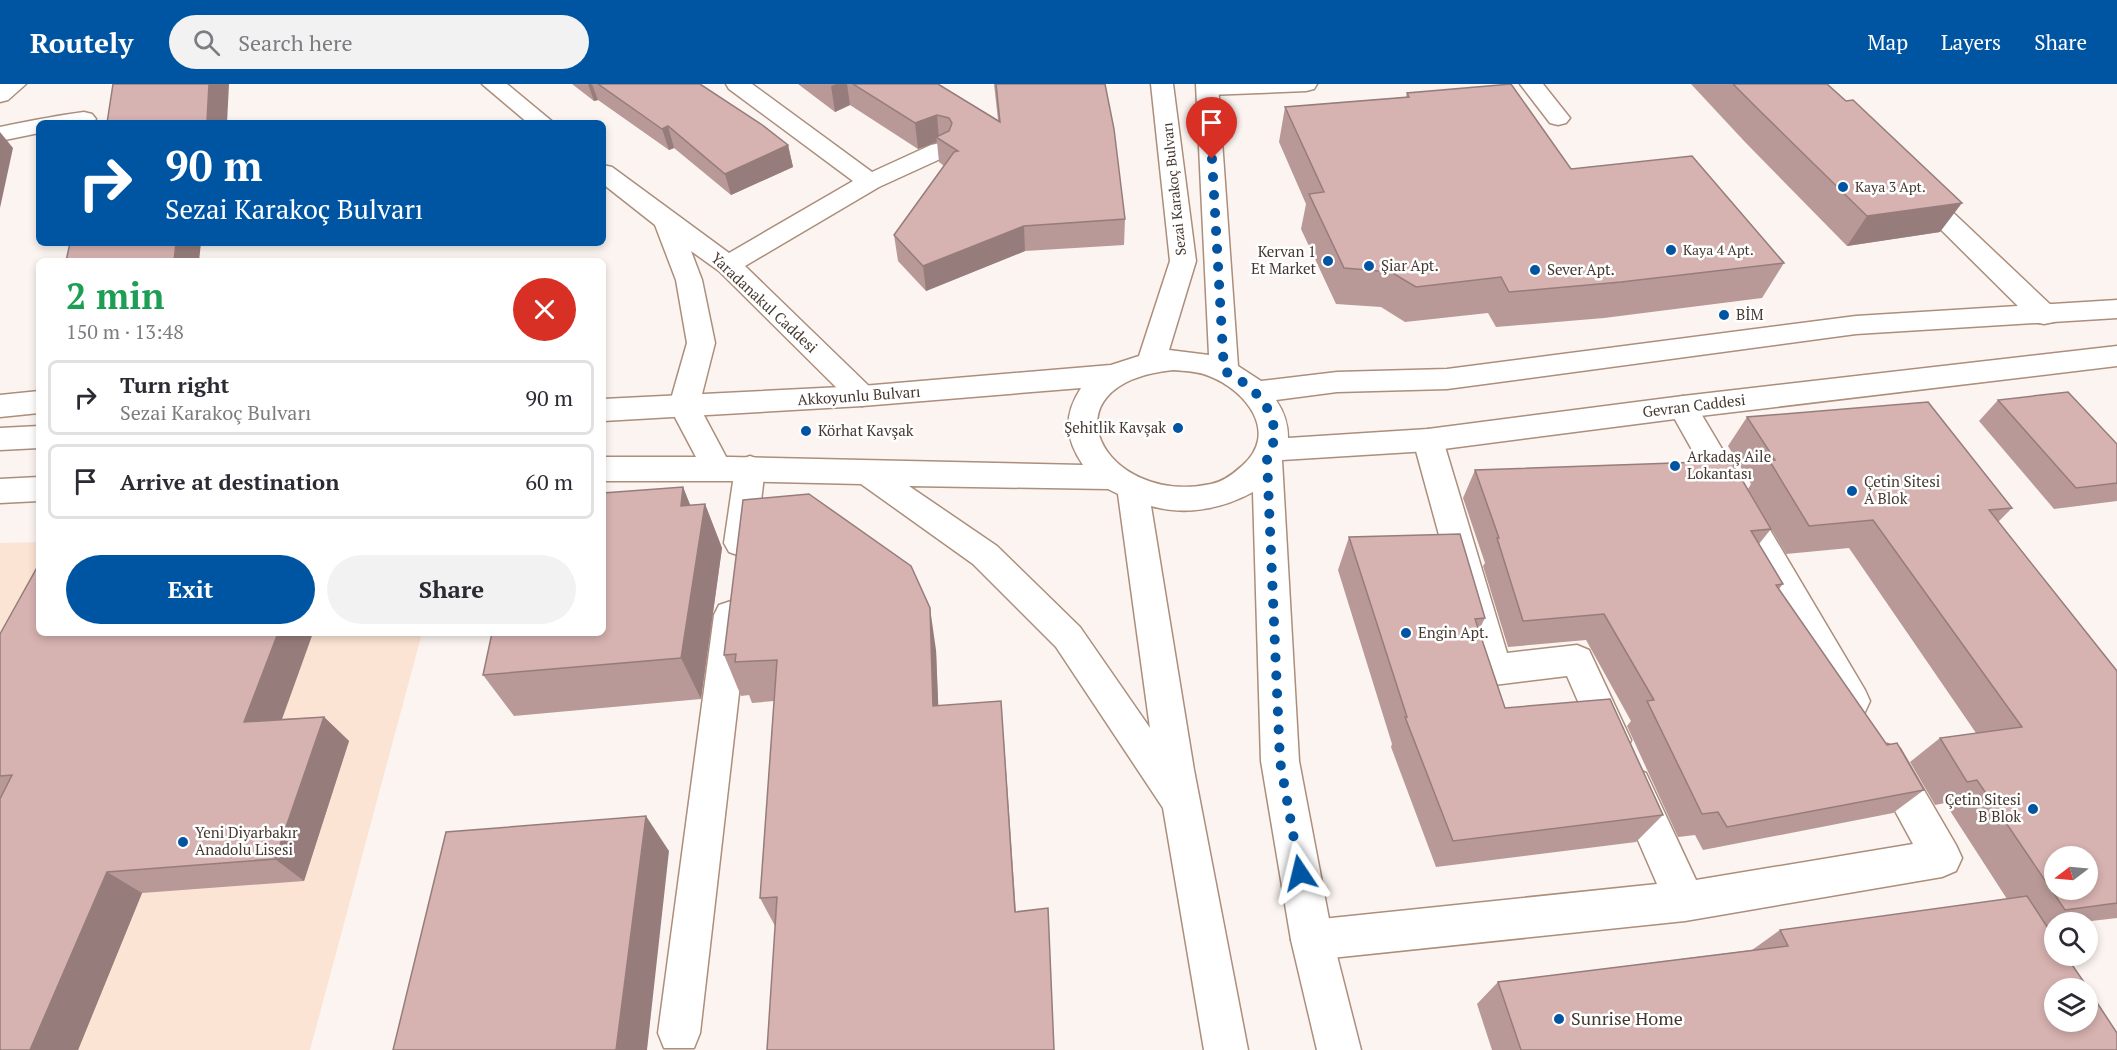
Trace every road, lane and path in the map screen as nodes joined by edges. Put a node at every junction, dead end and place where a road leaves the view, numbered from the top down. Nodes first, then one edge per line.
1 (15, 84) edge
2 (493, 84) edge
3 (737, 84) edge
4 (1162, 84) edge
5 (1306, 84) edge
6 (1531, 84) edge
7 (1207, 86) edge
8 (0, 95) edge
9 (1558, 118) dead end
10 (84, 119) dead end
11 (77, 120) edge
12 (538, 120) edge
13 (36, 127) edge
14 (0, 134) edge
15 (940, 150) edge
16 (606, 174) edge
17 (1899, 175) edge
18 (870, 182) junction
19 (666, 221) junction
20 (728, 265) junction
21 (2104, 310) edge
22 (2044, 315) junction
23 (2117, 338) edge
24 (2117, 356) edge
25 (1152, 361) junction
26 (1224, 371) junction
27 (1114, 375) junction
28 (1255, 392) junction
29 (862, 396) junction
30 (36, 402) edge
31 (0, 406) edge
32 (684, 406) junction
33 (1683, 407) junction
34 (606, 410) edge
35 (36, 437) edge
36 (0, 439) edge
37 (1428, 441) junction
38 (1269, 455) junction
39 (733, 468) junction
40 (606, 469) edge
41 (866, 472) junction
42 (1123, 483) junction
43 (36, 489) edge
44 (0, 491) edge
45 (1180, 804) junction
46 (1685, 901) junction
47 (1312, 940) junction
48 (679, 1033) dead end
49 (1226, 1050) edge
50 (1339, 1050) edge

1 - 8 main road
2 - 12 main road
3 - 18 main road
4 - 25 main road, Sezai Karakoç Bulvarı
5 - 7 main road
6 - 9 main road
7 - 26 main road
10 - 11 main road
13 - 14 main road
15 - 18 main road
16 - 19 main road, Yaradanakul Caddesi
17 - 22 main road
18 - 20 main road
19 - 20 main road, Yaradanakul Caddesi
19 - 32 main road
20 - 29 main road, Yaradanakul Caddesi
21 - 22 main road
21 - 23 main road
22 - 28 main road
24 - 33 main road, Gevran Caddesi
25 - 26 main road
25 - 27 main road
26 - 28 main road
27 - 29 main road, Akkoyunlu Bulvarı
27 - 42 main road
28 - 38 main road
29 - 32 main road, Akkoyunlu Bulvarı
30 - 31 main road
32 - 34 main road, Akkoyunlu Bulvarı
32 - 39 main road
33 - 37 main road, Gevran Caddesi
33 - 46 main road
35 - 36 main road
37 - 38 main road, Gevran Caddesi
37 - 46 main road
38 - 42 main road
38 - 47 main road
39 - 40 main road
39 - 41 main road
39 - 48 main road
41 - 42 main road
41 - 45 main road
42 - 45 main road
43 - 44 main road
45 - 49 main road
46 - 47 main road
47 - 50 main road

